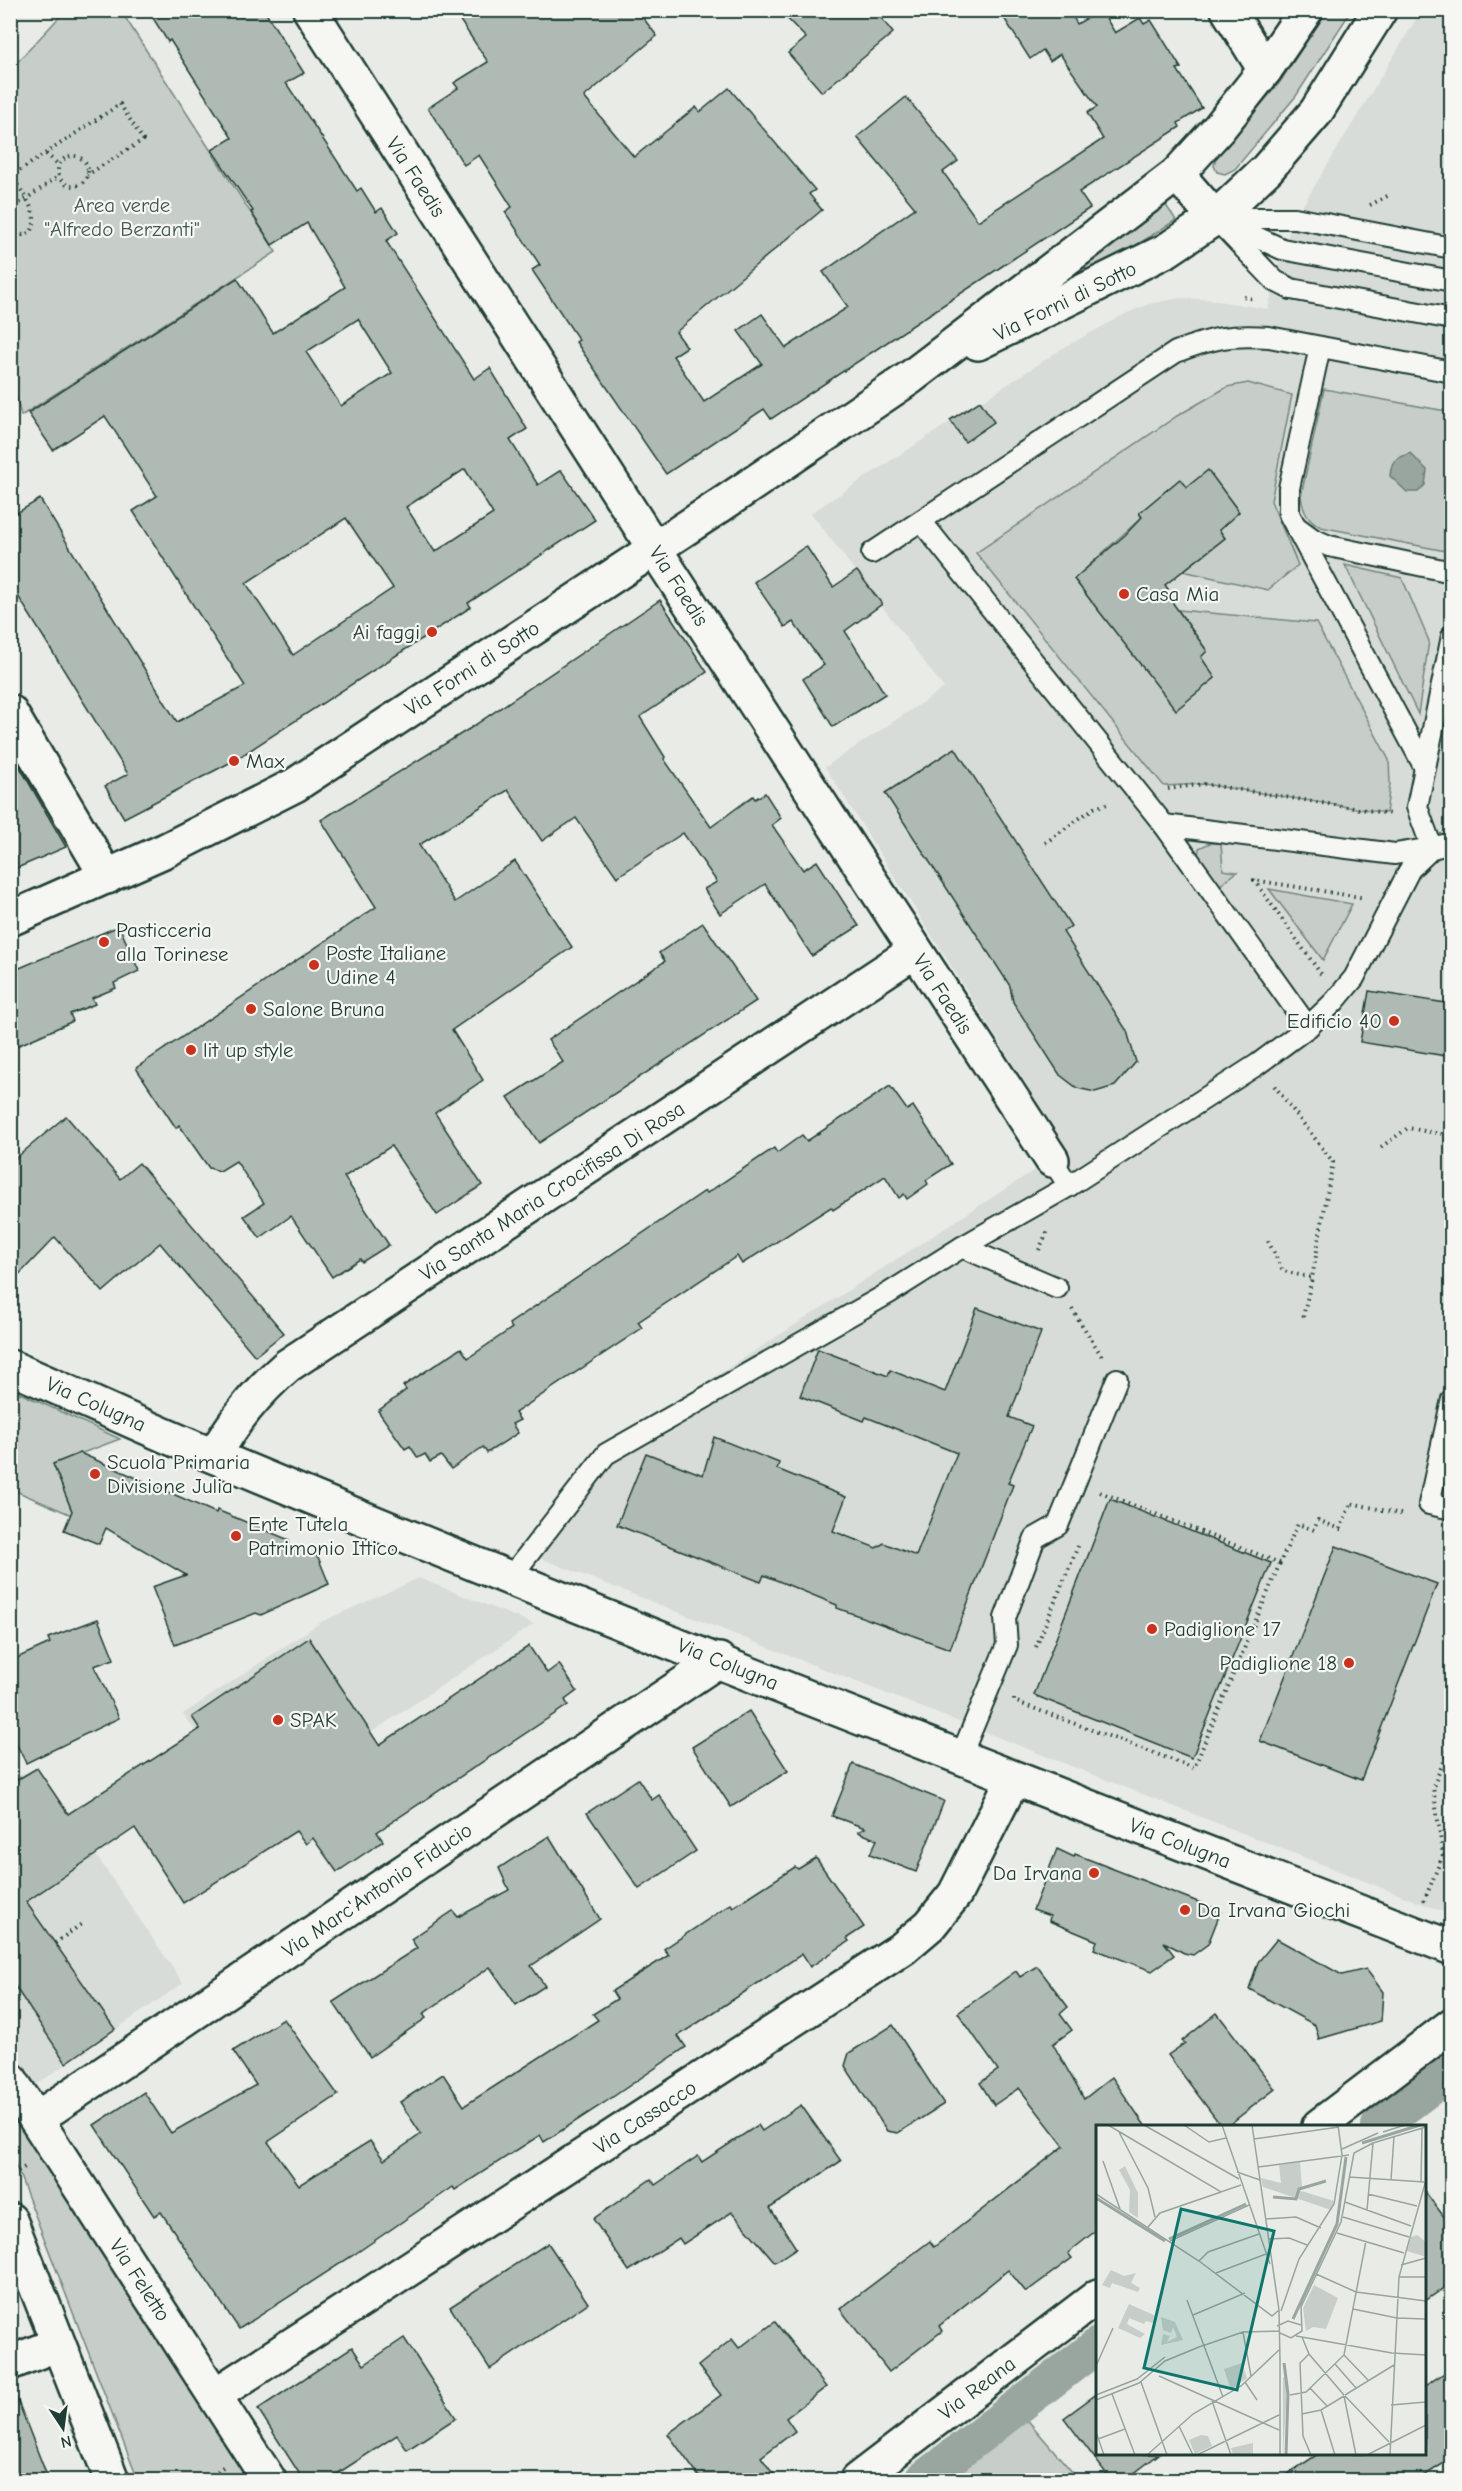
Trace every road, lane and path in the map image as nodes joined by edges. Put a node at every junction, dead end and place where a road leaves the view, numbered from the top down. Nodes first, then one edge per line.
1 (310, 10) edge
2 (1228, 10) edge
3 (1306, 10) edge
4 (1380, 10) edge
5 (1265, 70) junction
6 (46, 154) junction
7 (59, 165) junction
8 (1177, 174) junction
9 (87, 175) junction
10 (11, 177) edge
11 (59, 177) junction
12 (26, 200) junction
13 (10, 210) edge
14 (1215, 218) junction
15 (10, 232) edge
16 (1452, 248) edge
17 (1452, 281) edge
18 (1452, 319) edge
19 (1320, 347) junction
20 (1452, 372) edge
21 (911, 377) junction
22 (921, 521) junction
23 (1296, 526) junction
24 (654, 548) junction
25 (872, 553) dead end
26 (1452, 572) edge
27 (1452, 636) edge
28 (10, 712) edge
29 (1425, 768) junction
30 (1159, 791) dead end
31 (1094, 808) dead end
32 (1395, 815) dead end
33 (1164, 825) junction
34 (1045, 843) dead end
35 (1452, 843) edge
36 (1432, 848) junction
37 (107, 877) junction
38 (1373, 899) dead end
39 (10, 919) edge
40 (915, 951) junction
41 (1338, 998) junction
42 (1308, 1028) junction
43 (1258, 1064) junction
44 (1452, 1136) edge
45 (1381, 1147) dead end
46 (1060, 1173) junction
47 (1268, 1241) dead end
48 (962, 1247) junction
49 (1312, 1278) junction
50 (1058, 1288) joint
51 (1303, 1317) dead end
52 (10, 1367) edge
53 (1117, 1379) joint
54 (1452, 1399) edge
55 (214, 1456) junction
56 (1096, 1503) dead end
57 (1452, 1509) edge
58 (1397, 1513) dead end
59 (1082, 1536) dead end
60 (1280, 1563) junction
61 (510, 1578) junction
62 (1032, 1657) dead end
63 (719, 1660) junction
64 (1018, 1690) dead end
65 (1452, 1741) edge
66 (960, 1758) junction
67 (1012, 1779) junction
68 (1443, 1854) junction
69 (1452, 1858) edge
70 (1422, 1905) dead end
71 (83, 1923) dead end
72 (55, 1943) dead end
73 (1452, 1948) edge
74 (1452, 2025) edge
75 (10, 2079) edge
76 (36, 2120) junction
77 (1322, 2125) edge
78 (10, 2220) edge
79 (1096, 2298) edge
80 (58, 2344) junction
81 (10, 2364) edge
82 (215, 2396) junction
83 (112, 2481) edge
84 (269, 2481) edge
85 (857, 2481) edge

1 - 24 street, Via Faedis
2 - 5 street
3 - 5 street, Via Forni di Sotto
4 - 14 street, Via Forni di Sotto
5 - 8 street, Via Forni di Sotto
6 - 7 path
6 - 9 path
6 - 10 path
7 - 9 path
7 - 11 path
8 - 14 street
8 - 21 street, Via Forni di Sotto
9 - 11 path
10 - 12 path
11 - 12 path
12 - 13 path
12 - 15 path
14 - 16 lane
14 - 17 lane
14 - 18 lane
14 - 21 street, Via Forni di Sotto
19 - 20 lane
19 - 22 lane
19 - 23 lane
21 - 24 street, Via Forni di Sotto
22 - 25 lane
22 - 33 lane
23 - 26 lane
23 - 29 lane
24 - 37 street, Via Forni di Sotto
24 - 40 street, Via Faedis
27 - 29 lane
28 - 37 street
29 - 36 lane
30 - 32 path
31 - 34 path
33 - 36 lane
33 - 42 lane
35 - 36 lane
36 - 41 lane
37 - 39 street, Via Forni di Sotto
38 - 41 path
40 - 46 street, Via Faedis
40 - 55 street, Via Santa Maria Crocifissa Di Rosa
41 - 42 lane
42 - 43 lane
43 - 46 lane
43 - 49 path
44 - 45 path
46 - 48 lane
47 - 49 path
48 - 50 lane
48 - 61 lane
49 - 51 path
50 - 53 path
52 - 55 street, Via Colugna
53 - 66 lane
54 - 57 lane
55 - 61 street, Via Colugna
56 - 60 path
58 - 60 path
59 - 62 path
60 - 64 path
61 - 63 street, Via Colugna
63 - 66 street, Via Colugna
63 - 76 street, Via Marc'Antonio Fiducio
65 - 68 path
66 - 67 street, Via Colugna
67 - 73 street, Via Colugna
67 - 82 street, Via Cassacco
68 - 69 path
68 - 70 path
71 - 72 path
74 - 77 street
75 - 76 street, Via Feletto
76 - 82 street, Via Feletto
78 - 80 street
79 - 85 street, Via Reana
80 - 81 street
80 - 83 street
82 - 84 street, Via Feletto

